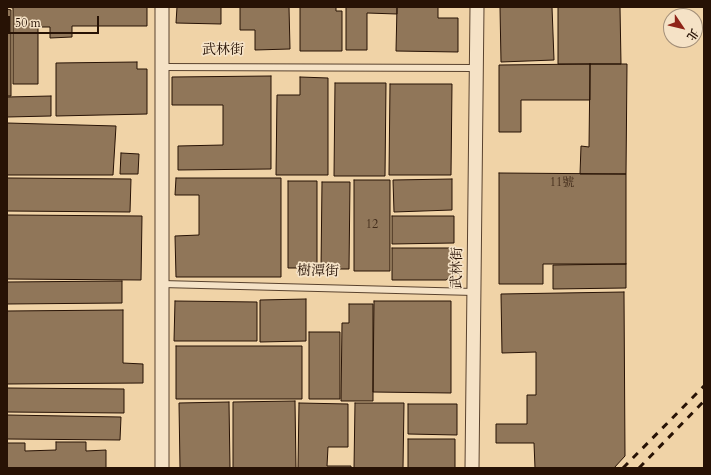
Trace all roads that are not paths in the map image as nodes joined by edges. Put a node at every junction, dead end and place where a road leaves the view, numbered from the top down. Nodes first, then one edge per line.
1 (162, 7) edge
2 (477, 7) edge
3 (162, 67) junction
4 (477, 68) junction
5 (162, 284) junction
6 (474, 292) junction
7 (162, 468) edge
8 (472, 468) edge

1 - 3 street
2 - 4 street, 武林街
3 - 4 lane, 武林街
3 - 5 street
4 - 6 street, 武林街
5 - 6 lane, 樹潭街
5 - 7 street
6 - 8 street, 武林街

